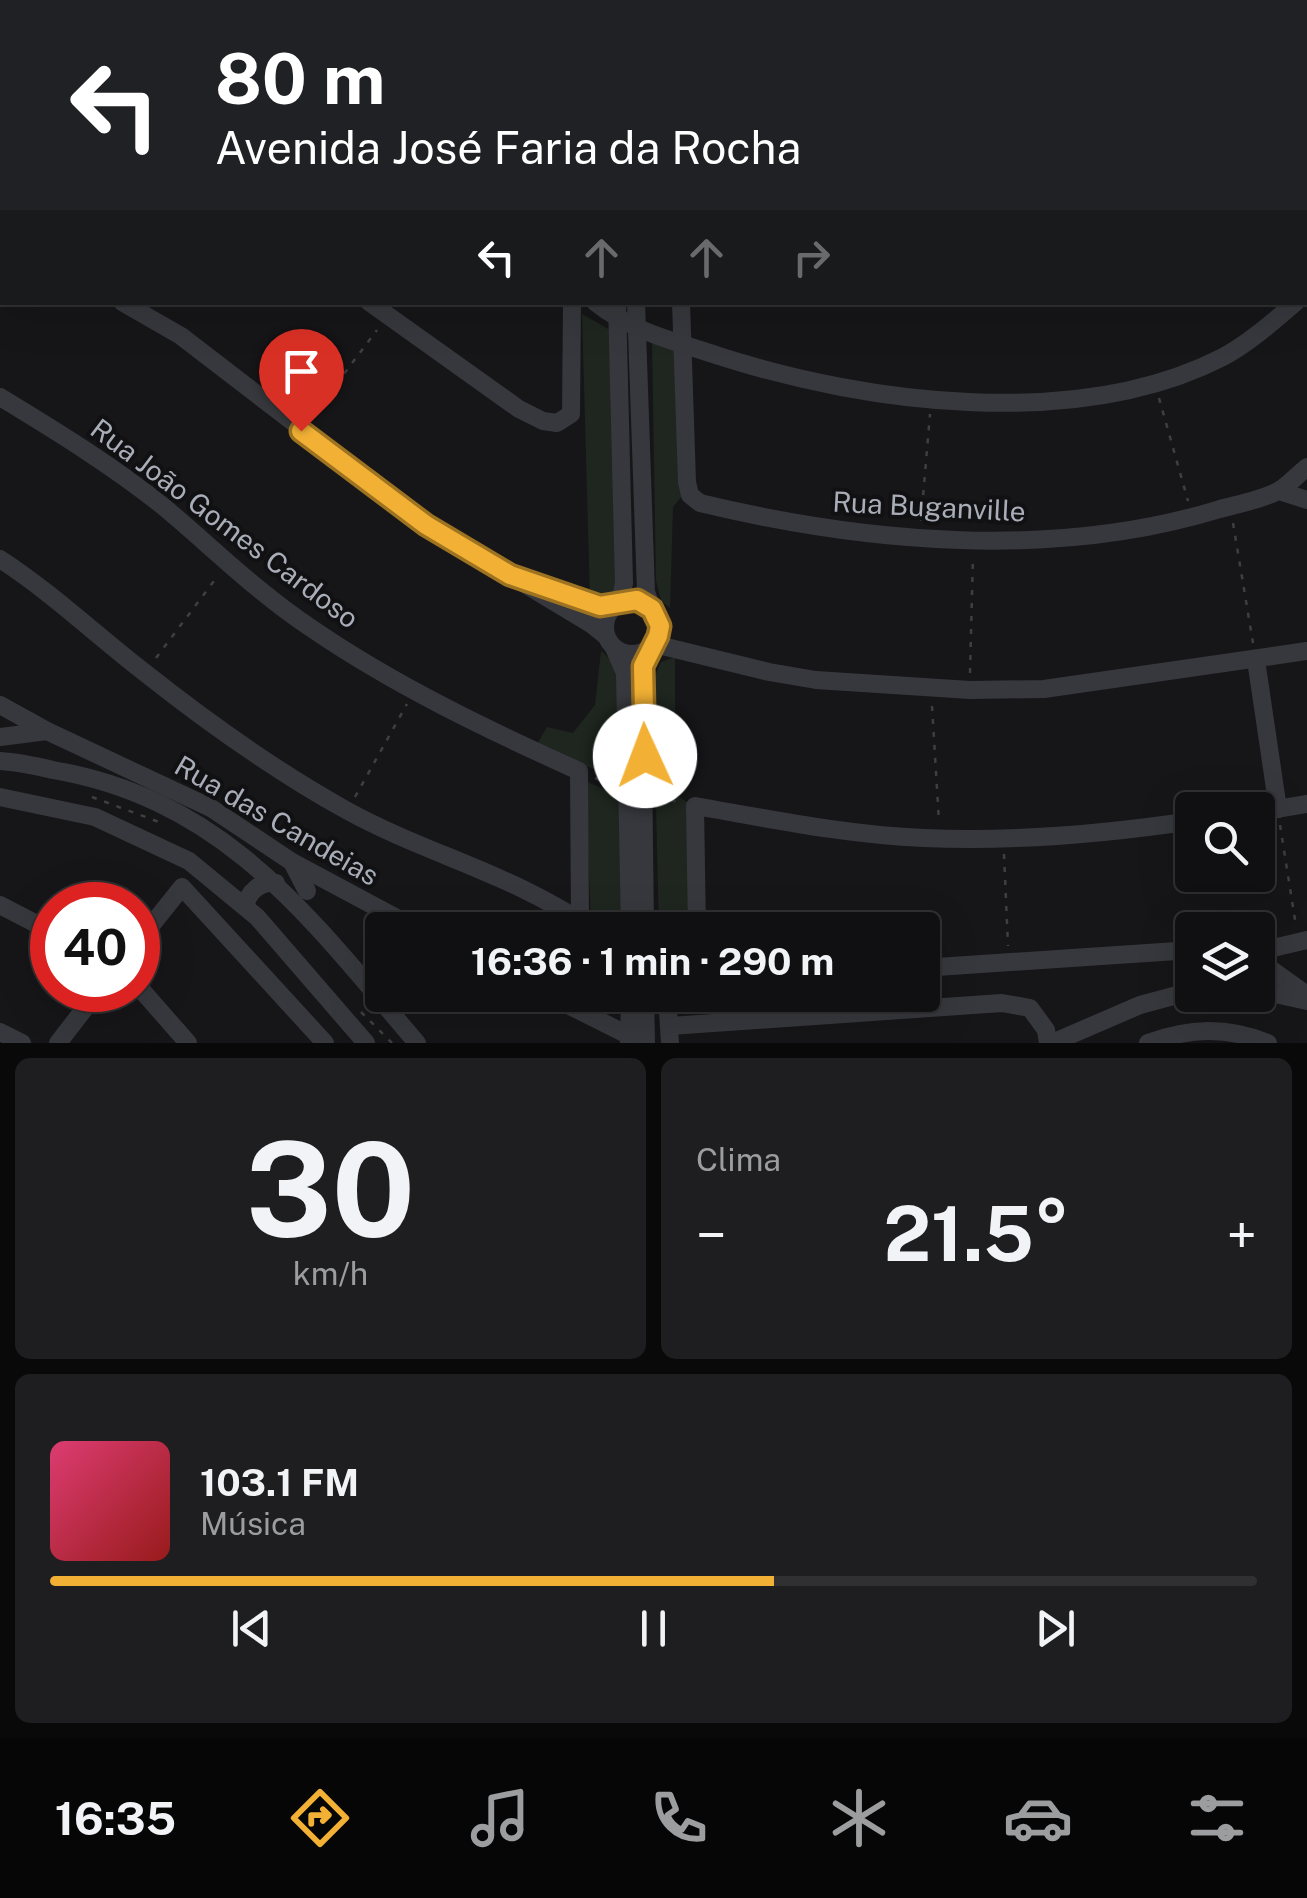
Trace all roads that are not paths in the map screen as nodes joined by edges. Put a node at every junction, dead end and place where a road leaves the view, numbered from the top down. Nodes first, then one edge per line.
1 (127, 305) edge
2 (373, 305) edge
3 (572, 305) edge
4 (636, 305) edge
5 (680, 305) edge
6 (1291, 305) edge
7 (617, 311) edge
8 (637, 330) junction
9 (681, 343) junction
10 (0, 397) edge
11 (1307, 467) edge
12 (1279, 491) junction
13 (1307, 500) edge
14 (0, 559) edge
15 (510, 575) junction
16 (617, 604) junction
17 (655, 613) junction
18 (610, 642) junction
19 (651, 647) junction
20 (1307, 651) edge
21 (1256, 660) junction
22 (733, 663) junction
23 (0, 705) edge
24 (47, 731) junction
25 (0, 736) edge
26 (0, 761) edge
27 (637, 793) junction
28 (0, 797) edge
29 (1307, 804) edge
30 (1278, 808) junction
31 (1275, 809) edge
32 (1175, 824) edge
33 (292, 862) junction
34 (276, 884) junction
35 (331, 885) junction
36 (302, 898) junction
37 (0, 905) edge
38 (246, 908) junction
39 (384, 912) edge
40 (564, 912) edge
41 (585, 912) edge
42 (631, 912) edge
43 (645, 912) edge
44 (698, 912) edge
45 (160, 914) edge
46 (30, 921) edge
47 (1303, 941) edge
48 (1275, 948) edge
49 (1175, 951) edge
50 (940, 967) edge
51 (1275, 973) edge
52 (1275, 993) edge
53 (1175, 996) edge
54 (1307, 998) edge
55 (160, 1011) edge
56 (83, 1012) edge
57 (580, 1012) edge
58 (632, 1012) edge
59 (642, 1012) edge
60 (0, 1032) edge
61 (670, 1034) edge
62 (635, 1041) edge
63 (22, 1043) edge
64 (58, 1043) edge
65 (188, 1043) edge
66 (324, 1043) edge
67 (366, 1043) edge
68 (417, 1043) edge
69 (1050, 1043) edge
70 (1148, 1043) edge
71 (1268, 1043) edge

1 - 15 street
2 - 3 street
4 - 8 street
5 - 9 street
6 - 9 street
7 - 8 street
7 - 16 street
8 - 9 street
8 - 17 street
9 - 12 street, Rua Buganville
10 - 41 street, Rua João Gomes Cardoso
11 - 12 street, Rua Buganville
12 - 13 street
14 - 40 street
15 - 16 street
15 - 18 street
16 - 17 street
16 - 18 street
17 - 19 street
17 - 22 street
18 - 19 street
18 - 27 street
19 - 22 street
19 - 27 street
20 - 21 street
21 - 22 street
21 - 30 street
23 - 24 street, Rua das Candeias
24 - 25 street
24 - 33 street, Rua das Candeias
26 - 34 street
27 - 42 street
27 - 43 street
28 - 38 street
29 - 30 street
30 - 31 street
32 - 44 street
33 - 35 street, Rua das Candeias
33 - 36 street
34 - 36 street
34 - 38 street
35 - 36 street
35 - 39 street, Rua das Candeias
36 - 68 street
37 - 46 street
38 - 67 street
45 - 66 street
47 - 48 street
49 - 50 street
51 - 54 street
52 - 54 street
53 - 69 street
55 - 65 street
56 - 64 street
57 - 62 street
58 - 62 street
59 - 62 street
60 - 63 street
61 - 69 street
70 - 71 street

